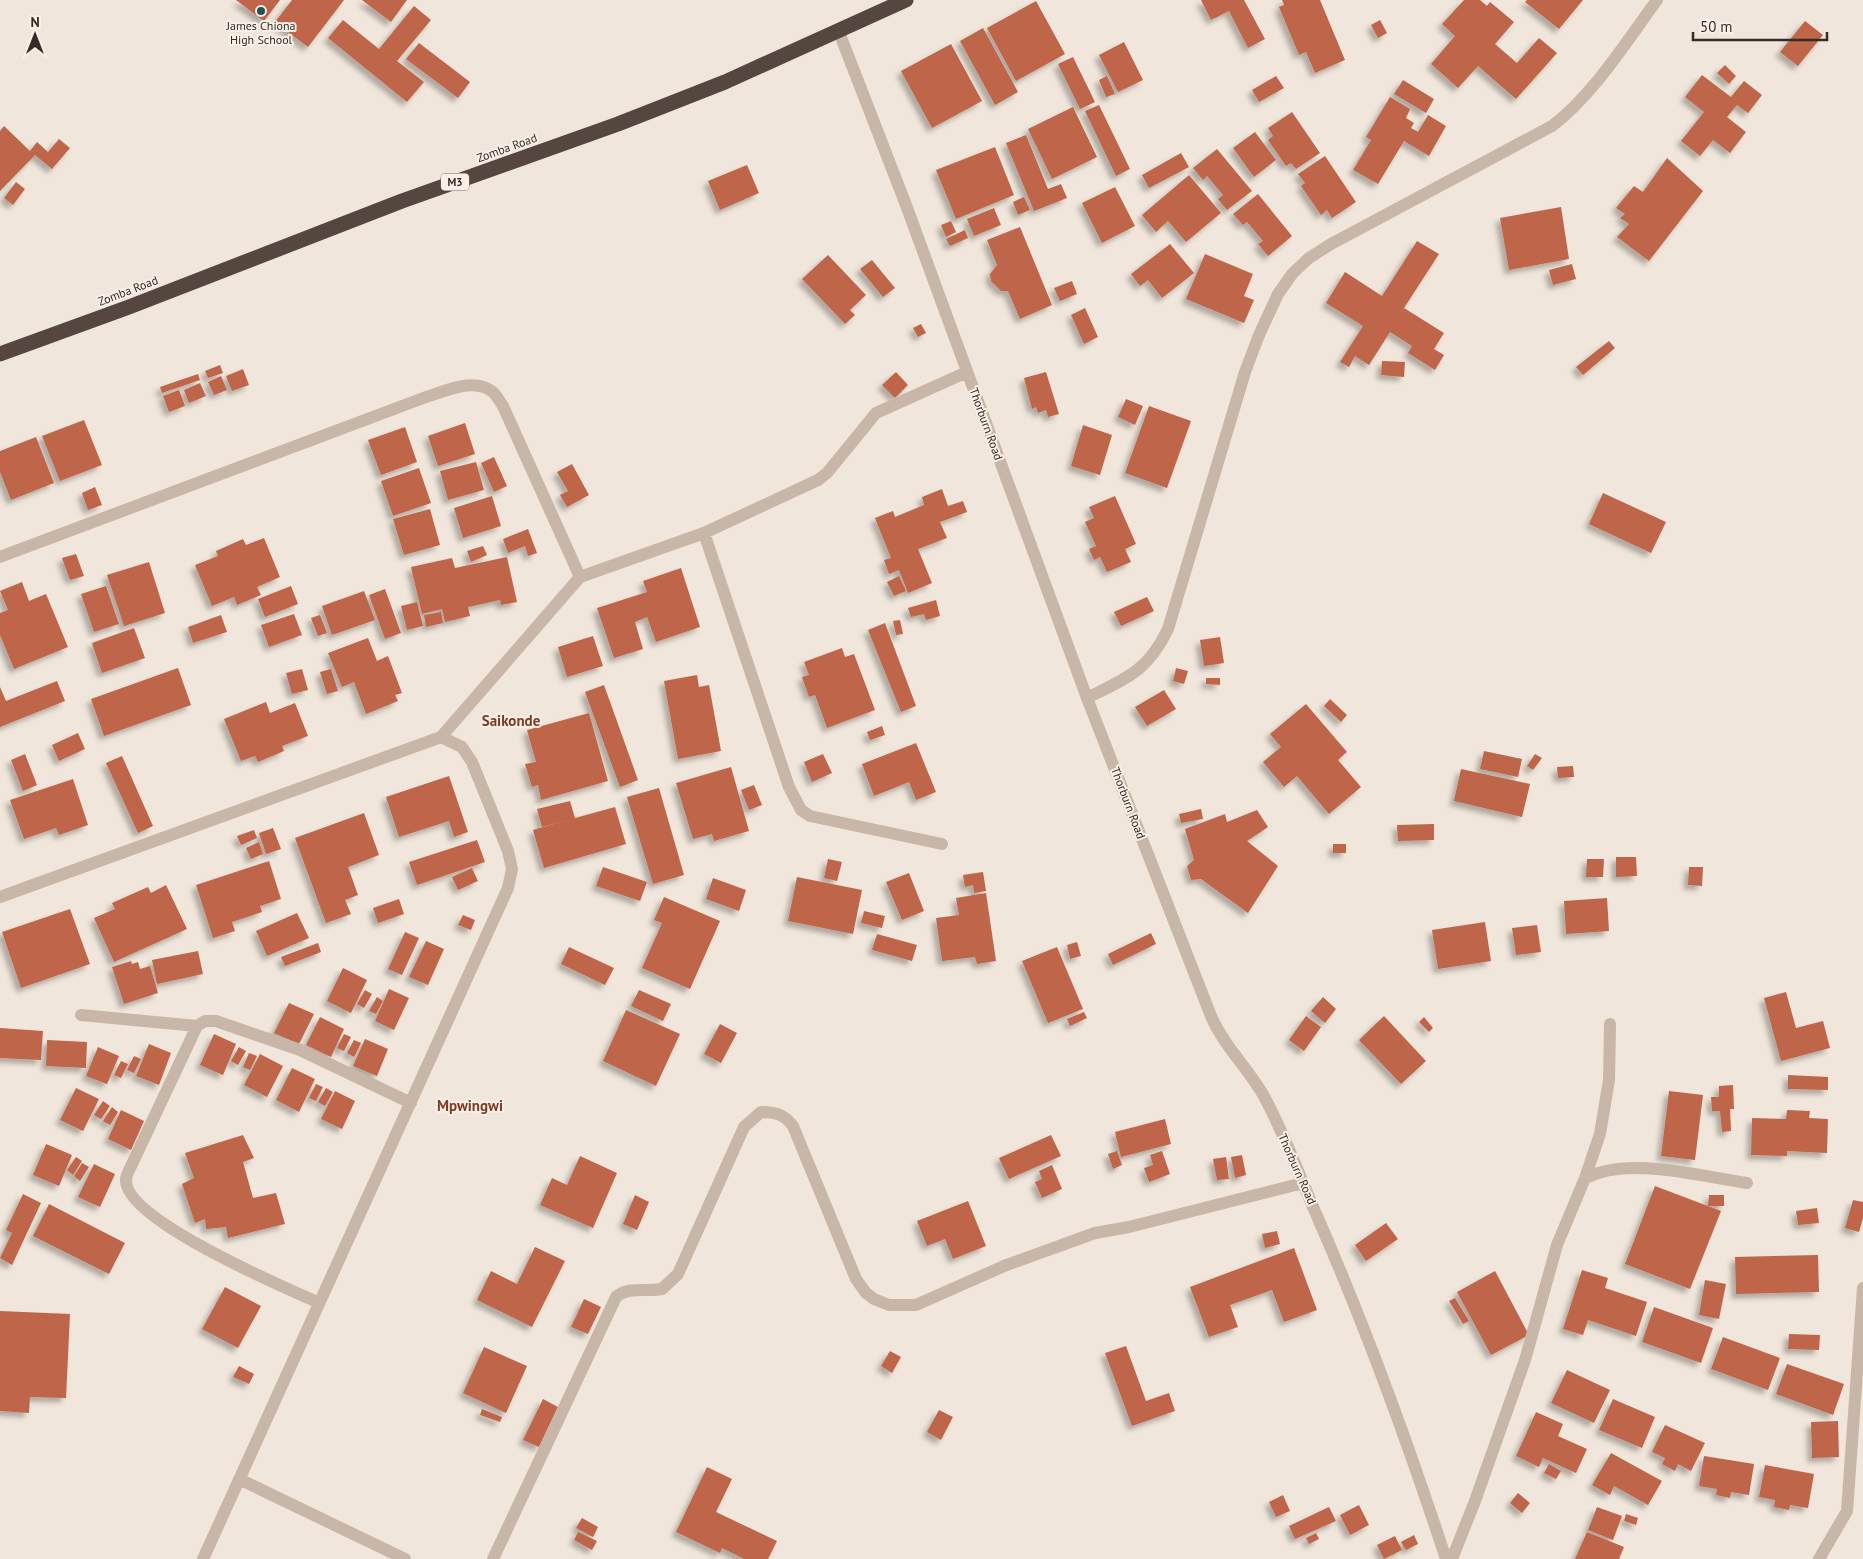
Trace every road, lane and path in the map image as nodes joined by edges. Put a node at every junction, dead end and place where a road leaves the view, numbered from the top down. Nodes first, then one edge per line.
1 (906, 0) edge
2 (1656, 0) edge
3 (839, 32) junction
4 (0, 354) edge
5 (967, 372) junction
6 (704, 533) junction
7 (0, 557) edge
8 (580, 577) junction
9 (1087, 698) junction
10 (441, 737) junction
11 (942, 844) dead end
12 (0, 897) edge
13 (81, 1015) dead end
14 (1610, 1024) dead end
15 (197, 1026) junction
16 (411, 1103) junction
17 (1585, 1178) junction
18 (1303, 1183) junction
19 (1747, 1183) dead end
20 (1863, 1288) edge
21 (319, 1303) junction
22 (239, 1479) junction
23 (203, 1559) edge
24 (406, 1559) edge
25 (493, 1559) edge
26 (1446, 1559) edge
27 (1452, 1559) edge
28 (1819, 1559) edge

1 - 3 highway, Zomba Road / M3
2 - 9 street
3 - 4 highway, Zomba Road / M3
3 - 5 street, Thorburn Road
5 - 6 street
5 - 9 street, Thorburn Road
6 - 8 street
6 - 11 street
7 - 8 street
8 - 10 street
9 - 18 street, Thorburn Road
10 - 12 street
10 - 16 street
13 - 15 street
14 - 17 street
15 - 16 street
15 - 21 street
16 - 21 street
17 - 19 street
17 - 27 street
18 - 25 street
18 - 26 street, Thorburn Road
20 - 28 street
21 - 22 street
22 - 23 street
22 - 24 street

